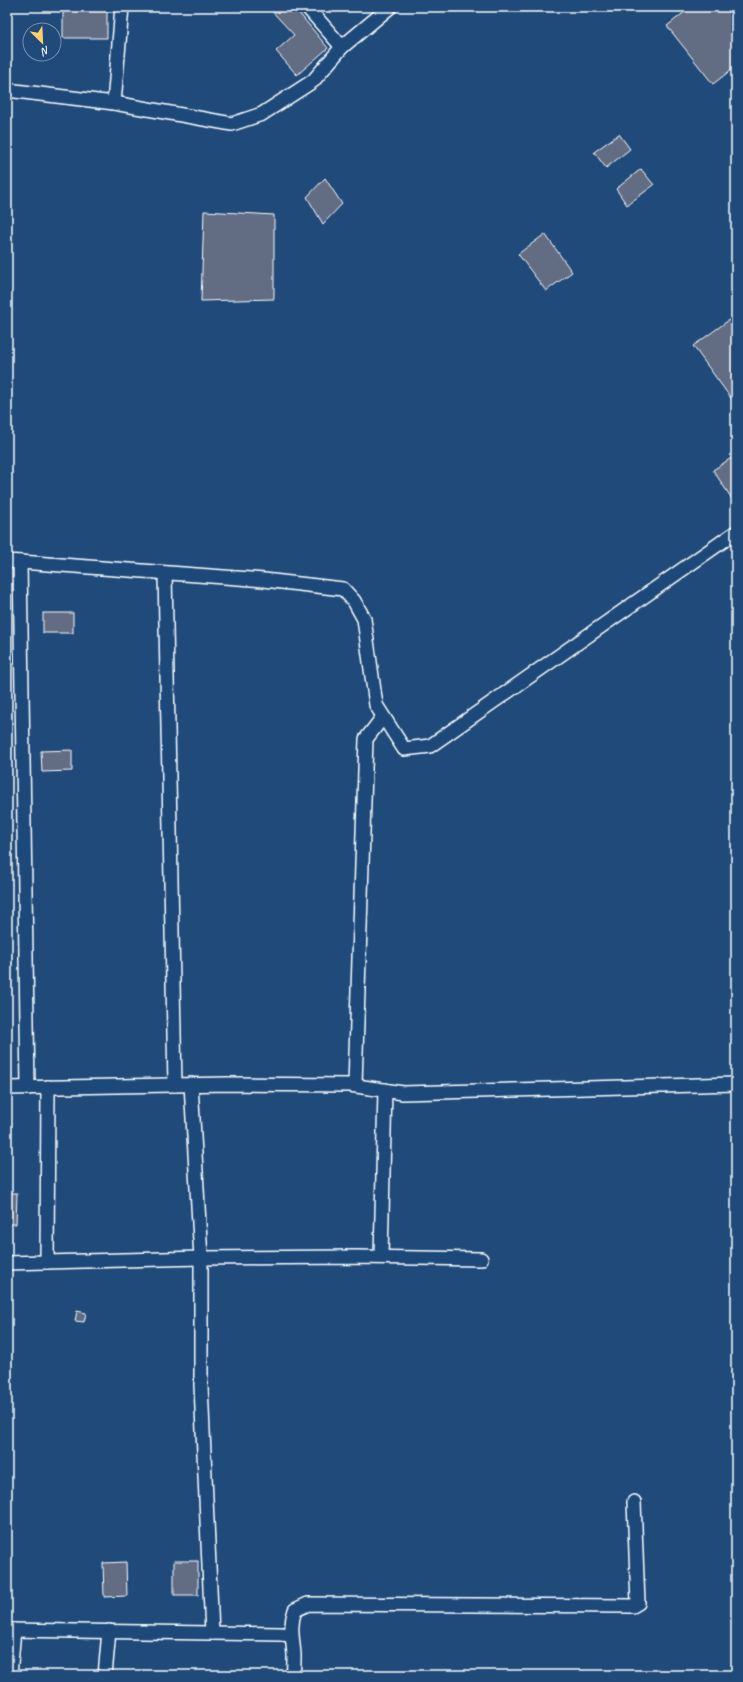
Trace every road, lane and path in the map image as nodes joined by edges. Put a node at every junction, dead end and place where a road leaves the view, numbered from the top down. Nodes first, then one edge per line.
1 (122, 7) edge
2 (307, 7) edge
3 (390, 7) edge
4 (342, 47) junction
5 (7, 90) edge
6 (114, 103) junction
7 (736, 532) edge
8 (14, 562) edge
9 (165, 573) junction
10 (383, 716) junction
11 (191, 1084) junction
12 (736, 1084) edge
13 (175, 1085) junction
14 (355, 1086) junction
15 (48, 1087) junction
16 (7, 1088) edge
17 (28, 1088) junction
18 (385, 1090) junction
19 (381, 1257) junction
20 (201, 1258) junction
21 (481, 1259) dead end
22 (46, 1262) junction
23 (7, 1263) edge
24 (634, 1502) dead end
25 (11, 1630) edge
26 (110, 1631) junction
27 (212, 1633) junction
28 (291, 1635) junction
29 (10, 1675) edge
30 (105, 1675) edge
31 (293, 1675) edge

1 - 6 street
2 - 4 street
3 - 4 street
4 - 6 street
5 - 6 street
7 - 10 street
8 - 9 street
8 - 17 street
9 - 10 street
9 - 13 street
10 - 14 street
11 - 13 street
11 - 14 street
11 - 20 street
12 - 18 street
13 - 15 street
14 - 18 street
15 - 17 street
15 - 22 street
16 - 17 street
18 - 19 street
19 - 20 street
19 - 21 street
20 - 22 street
20 - 27 street
22 - 23 street
24 - 28 street
25 - 26 street
25 - 29 street
26 - 27 street
26 - 30 street
27 - 28 street
28 - 31 street

